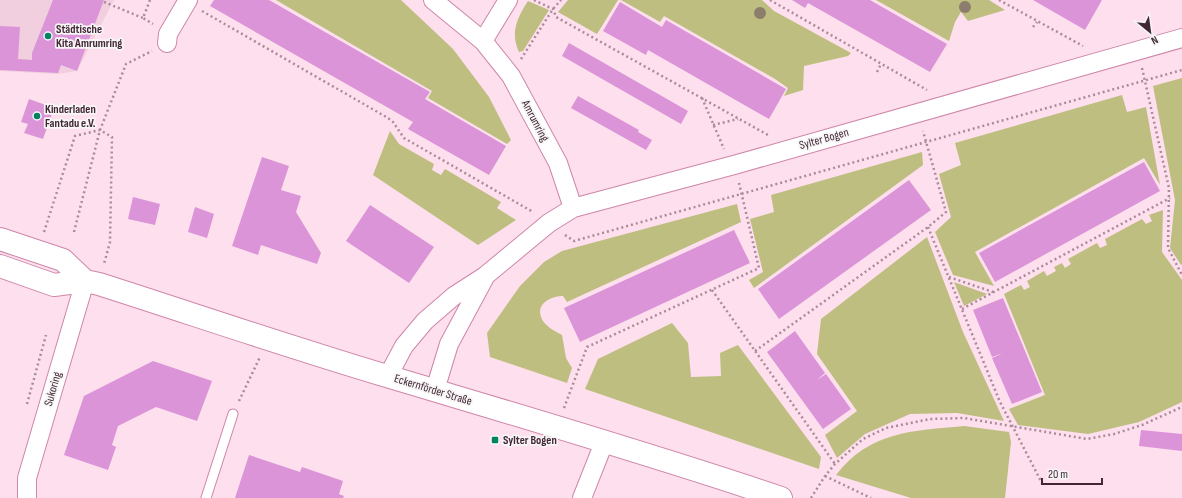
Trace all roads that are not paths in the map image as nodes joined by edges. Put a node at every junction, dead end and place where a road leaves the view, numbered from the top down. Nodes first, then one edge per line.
1 (433, 0) edge
2 (508, 0) edge
3 (194, 5) edge
4 (168, 38) road end
5 (1182, 38) edge
6 (483, 41) junction
7 (573, 208) junction
8 (0, 239) edge
9 (0, 266) edge
10 (485, 276) junction
11 (92, 282) junction
12 (388, 376) junction
13 (435, 390) junction
14 (233, 414) road end
15 (605, 440) junction
16 (27, 498) edge
17 (206, 498) edge
18 (582, 498) edge
19 (781, 498) edge

1 - 6 street, Amrumring
2 - 6 street
3 - 4 street
5 - 7 street, Sylter Bogen
6 - 7 street, Amrumring
7 - 10 street, Sylter Bogen
8 - 11 street, Eckernförder Straße
9 - 11 street, Eckernförder Straße
10 - 12 street, Sylter Bogen
10 - 13 street, Sylter Bogen
11 - 12 street, Eckernförder Straße
11 - 16 street, Sukoring
12 - 13 street, Eckernförder Straße
13 - 15 street, Eckernförder Straße
14 - 17 lane
15 - 18 street
15 - 19 street, Eckernförder Straße

